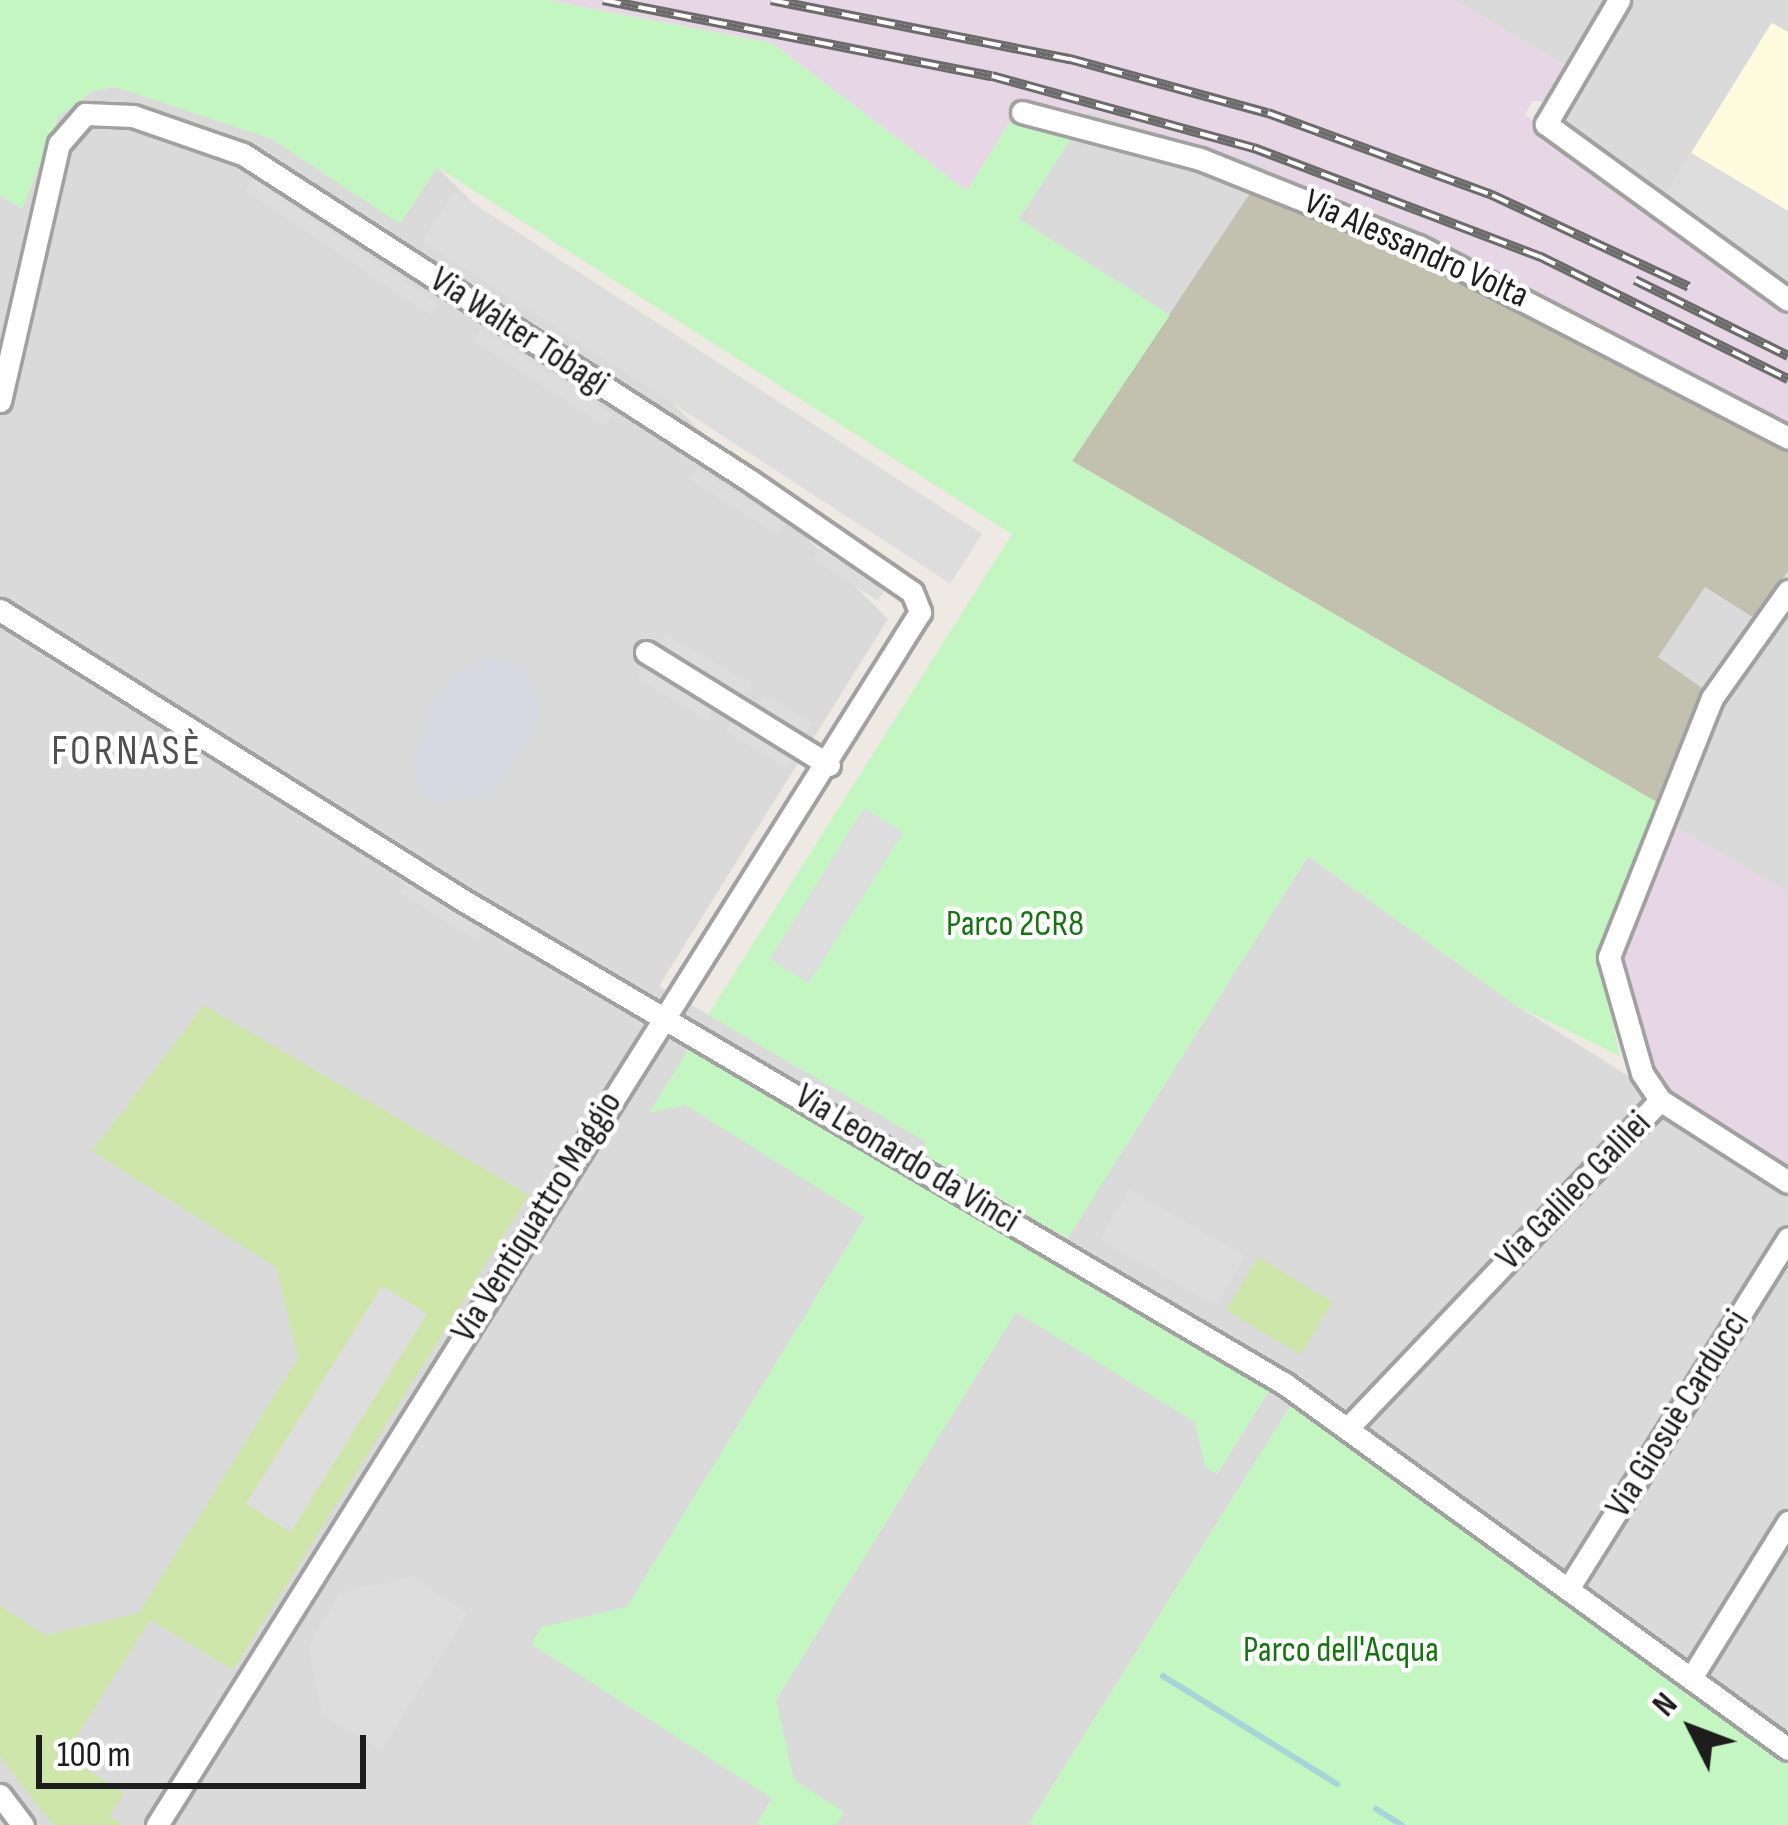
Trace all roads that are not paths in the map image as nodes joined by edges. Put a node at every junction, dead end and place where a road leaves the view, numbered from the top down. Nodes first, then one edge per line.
1 (1619, 0) edge
2 (1022, 112) dead end
3 (1788, 300) edge
4 (18, 324) junction
5 (0, 351) edge
6 (0, 401) edge
7 (1788, 438) edge
8 (1788, 591) edge
9 (0, 610) edge
10 (920, 612) joint
11 (646, 652) dead end
12 (829, 765) junction
13 (664, 1018) junction
14 (1660, 1100) junction
15 (1788, 1182) edge
16 (1788, 1238) edge
17 (1347, 1429) junction
18 (1788, 1522) edge
19 (1568, 1589) junction
20 (1690, 1678) junction
21 (1788, 1749) edge
22 (0, 1795) edge
23 (23, 1825) edge
24 (157, 1825) edge

1 - 3 street
2 - 7 street, Via Alessandro Volta
4 - 5 street
4 - 6 street
4 - 10 street, Via Walter Tobagi
8 - 14 street, Via Galileo Galilei
9 - 13 street, Via Leonardo da Vinci
10 - 12 street, Via Ventiquattro Maggio
11 - 12 street
12 - 13 street, Via Ventiquattro Maggio
13 - 17 street, Via Leonardo da Vinci
13 - 24 street, Via Ventiquattro Maggio
14 - 15 street
14 - 17 street, Via Galileo Galilei
16 - 19 street, Via Giosuè Carducci
17 - 19 street, Via Leonardo da Vinci
18 - 20 street
19 - 20 street, Via Leonardo da Vinci
20 - 21 street, Via Leonardo da Vinci
22 - 23 street

